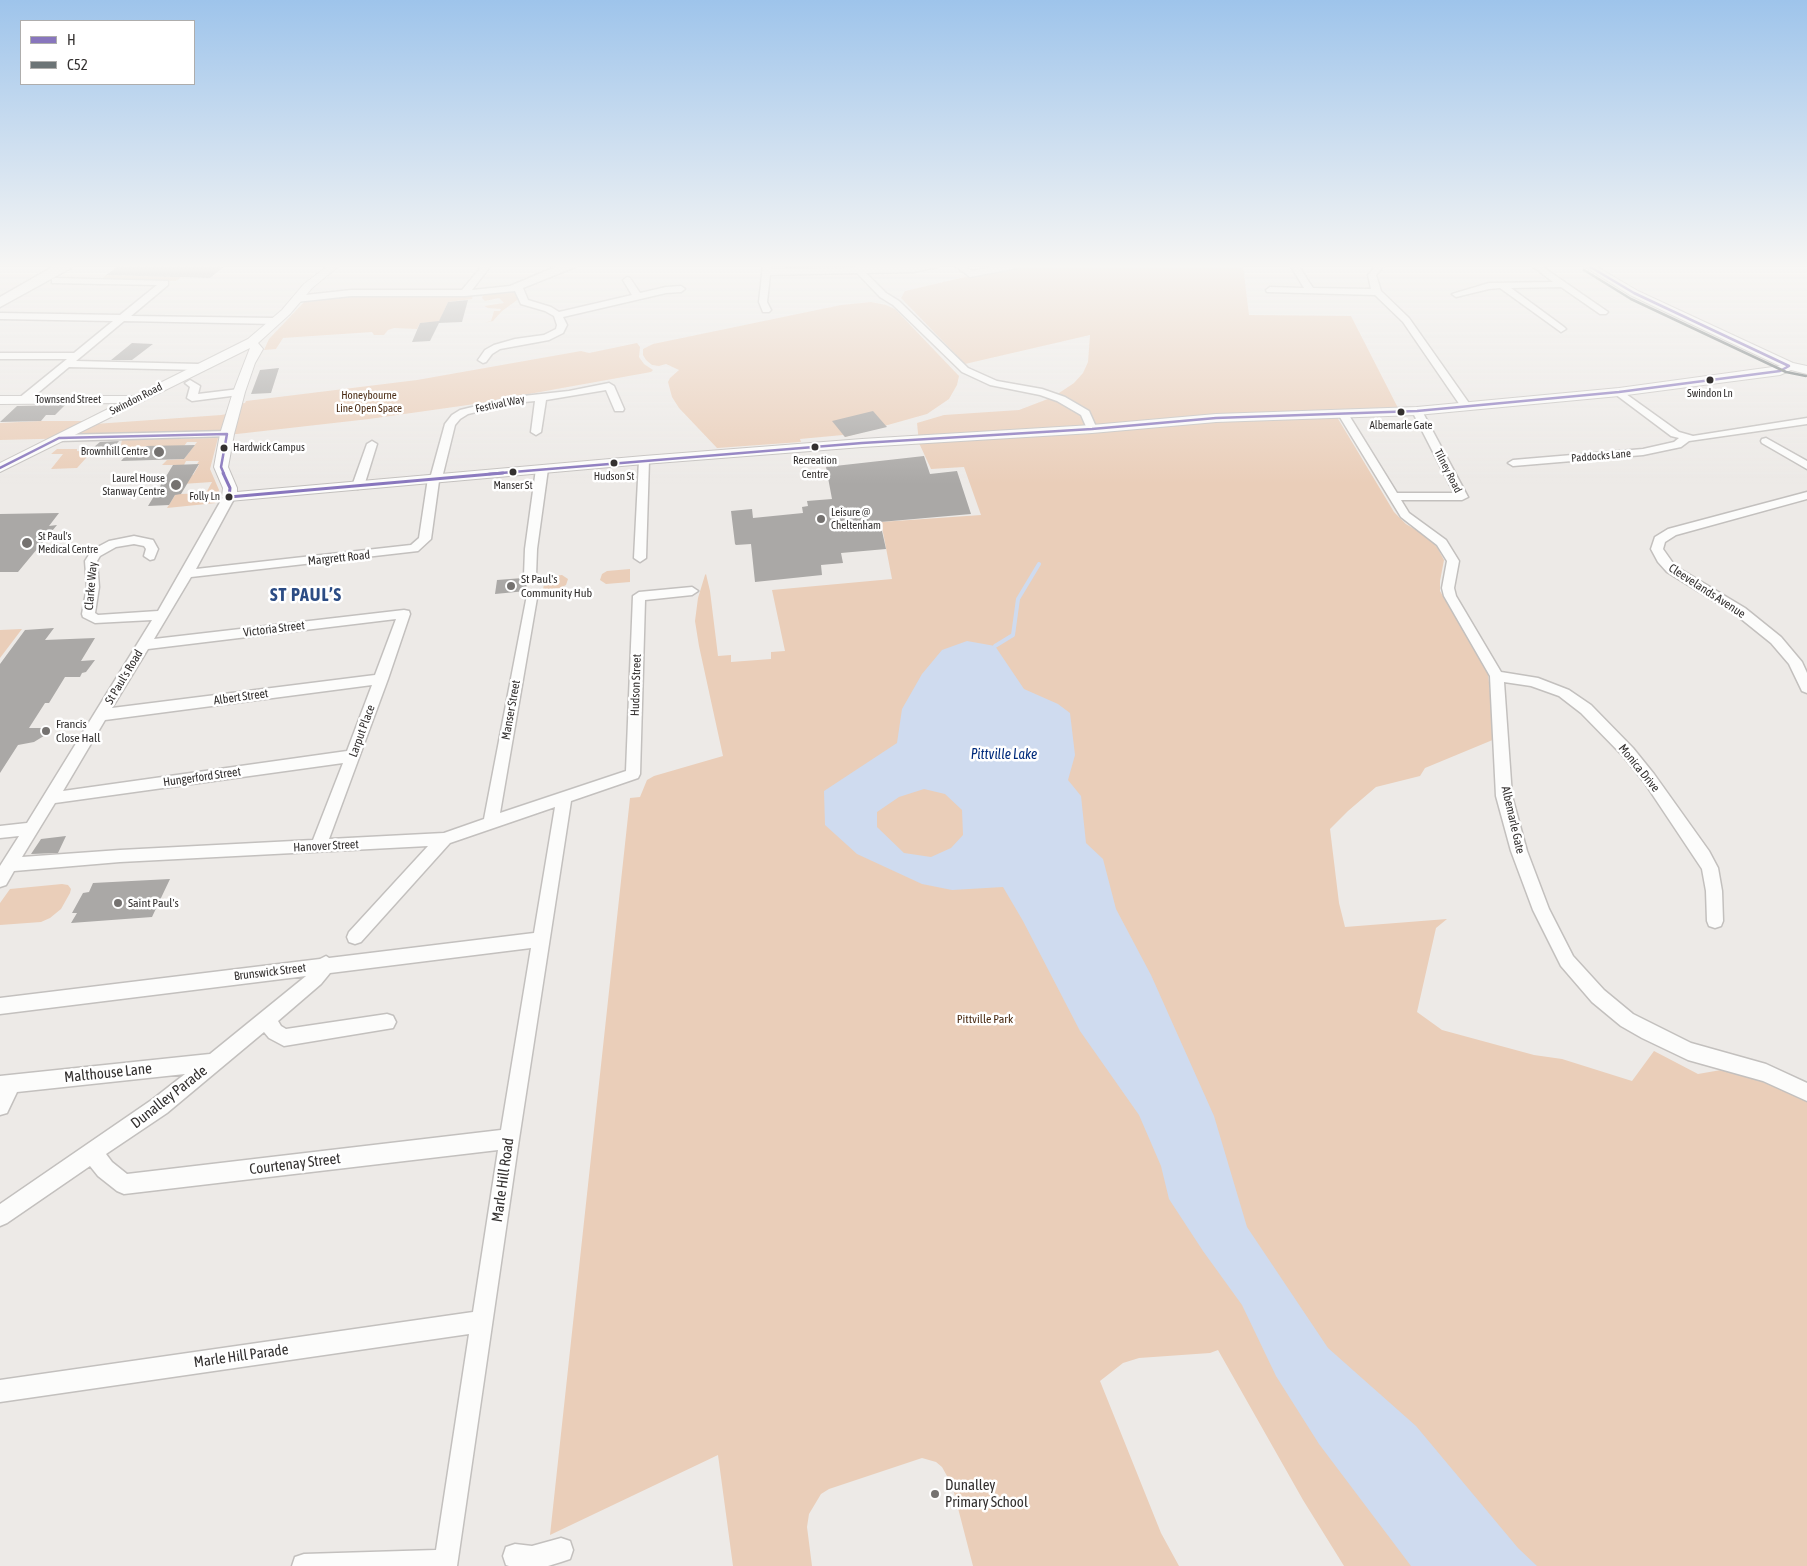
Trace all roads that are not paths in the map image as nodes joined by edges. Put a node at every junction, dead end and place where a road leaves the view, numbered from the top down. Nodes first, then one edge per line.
1 (98, 338) edge
2 (256, 338) edge
3 (545, 338) edge
4 (932, 338) edge
5 (1419, 338) edge
6 (1733, 338) edge
7 (252, 342) junction
8 (0, 356) edge
9 (76, 356) junction
10 (483, 360) dead end
11 (66, 364) junction
12 (1789, 366) junction
13 (199, 367) junction
14 (1807, 370) edge
15 (190, 383) dead end
16 (240, 392) junction
17 (1620, 392) junction
18 (541, 397) junction
19 (136, 399) junction
20 (0, 400) edge
21 (23, 400) junction
22 (1466, 406) junction
23 (619, 409) dead end
24 (1417, 410) junction
25 (1343, 414) junction
26 (1807, 421) edge
27 (1092, 429) junction
28 (536, 432) dead end
29 (227, 434) junction
30 (59, 438) junction
31 (1687, 438) junction
32 (1766, 441) dead end
33 (372, 444) dead end
34 (644, 460) junction
35 (1513, 463) dead end
36 (1807, 466) edge
37 (0, 468) edge
38 (542, 468) junction
39 (435, 478) junction
40 (358, 486) junction
41 (1807, 495) edge
42 (1392, 496) junction
43 (229, 497) junction
44 (150, 556) dead end
45 (640, 558) dead end
46 (187, 574) junction
47 (530, 576) dead end
48 (692, 591) dead end
49 (531, 598) dead end
50 (404, 614) joint
51 (162, 615) junction
52 (144, 645) junction
53 (1497, 676) junction
54 (381, 678) junction
55 (1807, 688) edge
56 (101, 716) junction
57 (353, 756) junction
58 (633, 774) joint
59 (51, 798) junction
60 (564, 799) junction
61 (491, 822) junction
62 (33, 828) junction
63 (0, 832) edge
64 (444, 839) junction
65 (318, 847) junction
66 (10, 865) junction
67 (0, 880) edge
68 (1715, 921) dead end
69 (355, 937) dead end
70 (541, 939) junction
71 (326, 964) junction
72 (0, 1006) edge
73 (266, 1020) junction
74 (387, 1022) dead end
75 (215, 1062) junction
76 (5, 1084) edge
77 (1807, 1092) edge
78 (0, 1106) edge
79 (509, 1139) junction
80 (93, 1153) junction
81 (0, 1216) edge
82 (482, 1320) junction
83 (0, 1391) edge
84 (561, 1550) dead end
85 (526, 1560) edge
86 (304, 1566) edge

1 - 9 street
2 - 7 street, Swindon Road
3 - 10 street
4 - 27 street
5 - 22 street
6 - 12 street
7 - 13 street, Swindon Road
7 - 16 street
8 - 9 street
9 - 11 street
11 - 13 street
11 - 21 street
12 - 14 street
12 - 17 street
13 - 19 street, Swindon Road
15 - 16 street
16 - 29 street
17 - 22 street
17 - 31 street, Paddocks Lane
18 - 23 street, Festival Way
18 - 28 street
18 - 39 street, Festival Way
19 - 21 street, Townsend Street
19 - 30 street, Swindon Road
20 - 21 street, Townsend Street
22 - 24 street
24 - 25 street
24 - 42 street, Tilney Road
25 - 27 street
25 - 42 street, Albemarle Gate
26 - 31 street, Paddocks Lane
27 - 34 street
29 - 30 street
29 - 43 street
30 - 37 street, Swindon Road
31 - 35 street, Paddocks Lane
32 - 36 street
33 - 40 street
34 - 38 street
34 - 45 street
38 - 39 street
38 - 47 street
39 - 40 street
39 - 46 street, Margrett Road
40 - 43 street
41 - 55 street, Cleevelands Avenue
42 - 53 street, Albemarle Gate
43 - 46 street, St Paul's Road
44 - 51 street, Clarke Way
46 - 51 street, St Paul's Road
48 - 58 street, Hudson Street
49 - 61 street, Manser Street
50 - 52 street, Victoria Street
50 - 54 street, Larput Place
51 - 52 street, St Paul's Road
52 - 56 street, St Paul's Road
53 - 68 street, Monica Drive
53 - 77 street, Albemarle Gate
54 - 56 street, Albert Street
54 - 57 street, Larput Place
56 - 59 street, St Paul's Road
57 - 59 street, Hungerford Street
57 - 65 street, Larput Place
58 - 60 street, Hanover Street
59 - 62 street, St Paul's Road
60 - 61 street, Hanover Street
60 - 70 street, Marle Hill Road
61 - 64 street, Hanover Street
62 - 63 street
62 - 66 street, St Paul's Road
64 - 65 street, Hanover Street
64 - 69 street
65 - 66 street, Hanover Street
66 - 67 street, St Paul's Road
70 - 71 street, Brunswick Street
70 - 79 street, Marle Hill Road
71 - 72 street, Brunswick Street
71 - 73 street, Dunalley Parade
73 - 74 street
73 - 75 street, Dunalley Parade
75 - 76 street, Malthouse Lane
75 - 80 street, Dunalley Parade
76 - 78 street
79 - 80 street, Courtenay Street
79 - 82 street, Marle Hill Road
80 - 81 street, Dunalley Parade
82 - 83 street, Marle Hill Parade
82 - 86 street, Marle Hill Road
84 - 85 street

